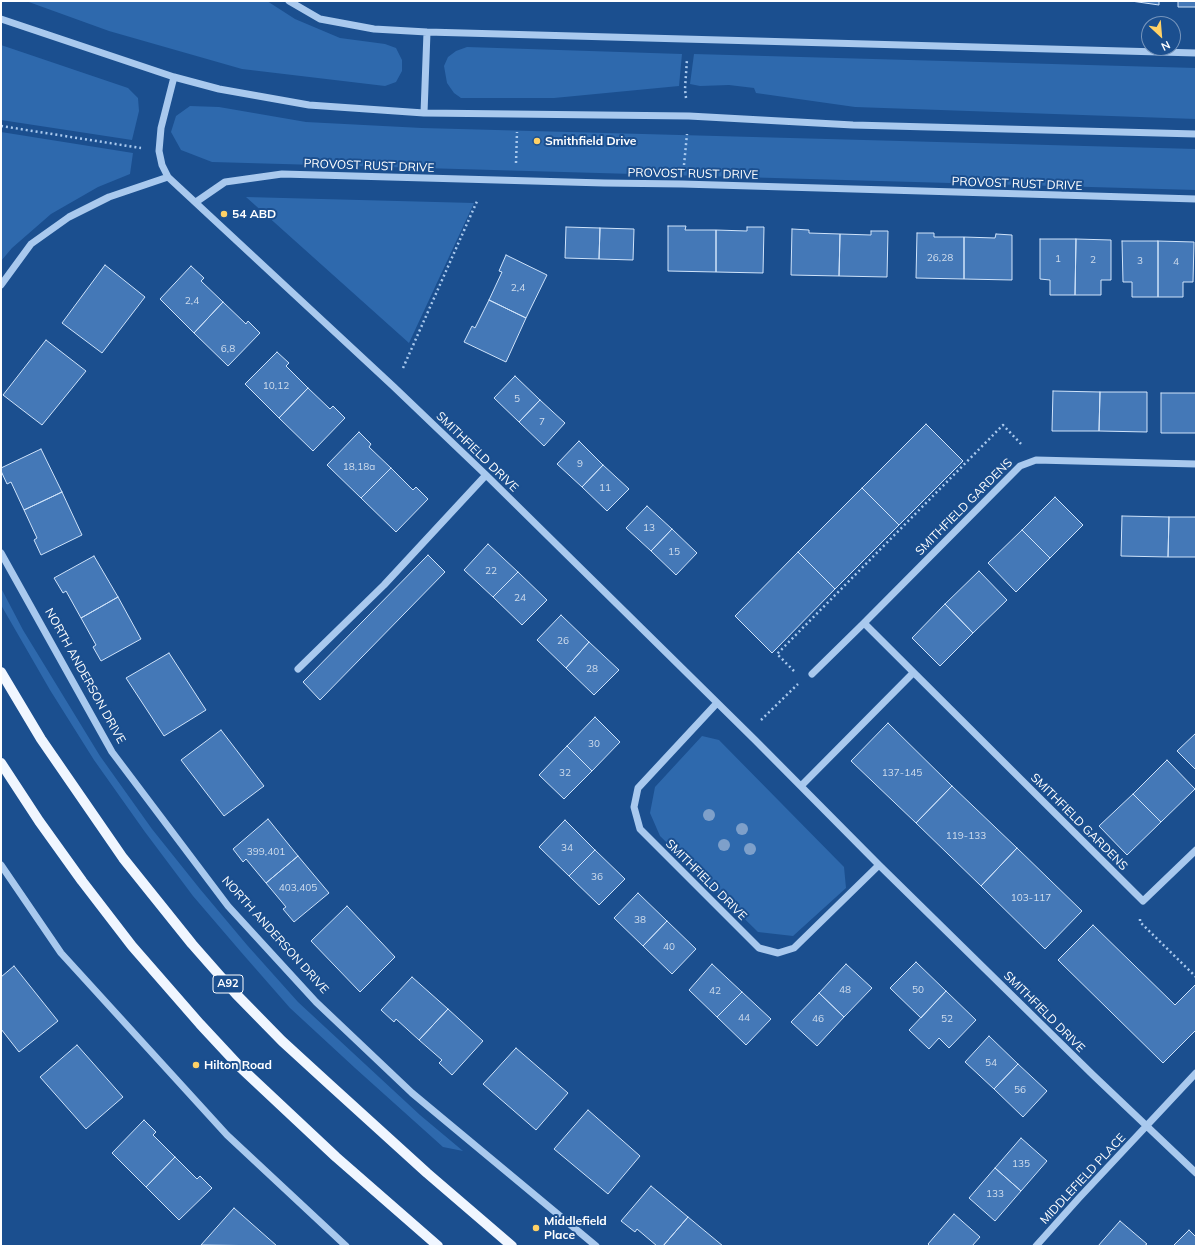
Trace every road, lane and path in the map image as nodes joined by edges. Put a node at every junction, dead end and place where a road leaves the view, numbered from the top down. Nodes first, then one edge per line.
1 (289, 1) edge
2 (1, 19) edge
3 (427, 32) junction
4 (1196, 53) edge
5 (174, 77) junction
6 (424, 113) junction
7 (518, 114) junction
8 (1, 126) edge
9 (1196, 134) edge
10 (159, 151) junction
11 (168, 177) junction
12 (486, 180) junction
13 (516, 181) junction
14 (1196, 199) edge
15 (196, 202) junction
16 (1, 285) edge
17 (394, 387) junction
18 (1036, 460) junction
19 (1196, 464) edge
20 (486, 475) junction
21 (1, 553) edge
22 (864, 623) junction
23 (298, 669) dead end
24 (1, 672) edge
25 (913, 673) junction
26 (812, 674) joint
27 (802, 679) junction
28 (717, 704) junction
29 (748, 732) junction
30 (1, 763) edge
31 (801, 786) junction
32 (1196, 850) edge
33 (1, 865) edge
34 (879, 865) junction
35 (1143, 901) junction
36 (1196, 977) edge
37 (1196, 1073) edge
38 (1146, 1127) junction
39 (1196, 1173) edge
40 (346, 1246) edge
41 (438, 1246) edge
42 (512, 1246) edge
43 (596, 1246) edge
44 (1036, 1246) edge

1 - 3 street
2 - 5 street
3 - 4 street
3 - 6 street
5 - 6 street
5 - 10 street, SMITHFIELD DRIVE
6 - 7 street
7 - 9 street
7 - 13 path
8 - 10 path
10 - 11 street, SMITHFIELD DRIVE
11 - 15 street, SMITHFIELD DRIVE
11 - 16 street
12 - 13 street, PROVOST RUST DRIVE
12 - 15 street, PROVOST RUST DRIVE
12 - 17 path
13 - 14 street, PROVOST RUST DRIVE
15 - 17 street, SMITHFIELD DRIVE
17 - 20 street, SMITHFIELD DRIVE
18 - 19 street, SMITHFIELD GARDENS
18 - 22 street, SMITHFIELD GARDENS
18 - 27 path
20 - 23 street
20 - 28 street, SMITHFIELD DRIVE
21 - 43 street, NORTH ANDERSON DRIVE
22 - 25 street, SMITHFIELD GARDENS
22 - 26 street
24 - 42 main road, A92
25 - 31 street
25 - 35 street, SMITHFIELD GARDENS
26 - 27 path
27 - 29 path
28 - 29 street, SMITHFIELD DRIVE
28 - 34 street, SMITHFIELD DRIVE
29 - 31 street, SMITHFIELD DRIVE
30 - 41 main road
31 - 34 street, SMITHFIELD DRIVE
32 - 35 street
33 - 40 street
34 - 38 street, SMITHFIELD DRIVE
35 - 36 path
37 - 38 street, MIDDLEFIELD PLACE
38 - 39 street, SMITHFIELD DRIVE
38 - 44 street, MIDDLEFIELD PLACE

